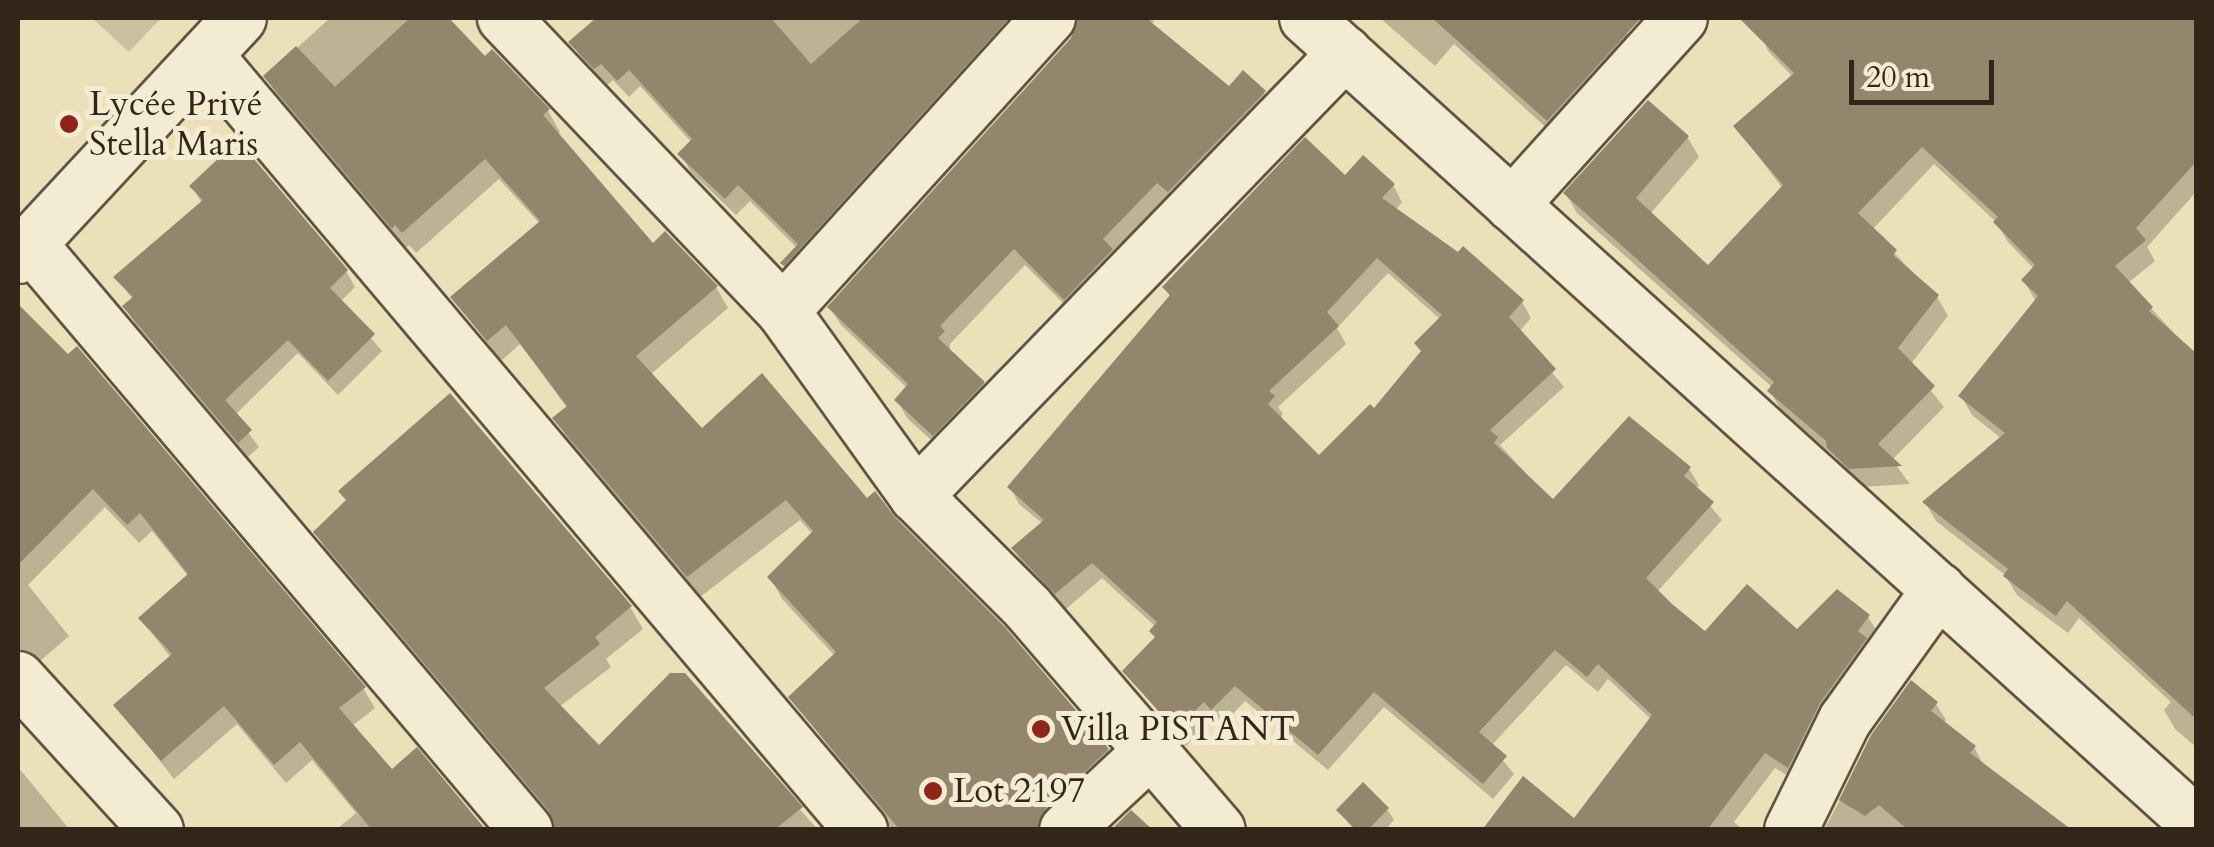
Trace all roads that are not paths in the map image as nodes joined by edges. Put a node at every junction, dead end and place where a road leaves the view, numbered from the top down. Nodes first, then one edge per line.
1 (504, 18) edge
2 (1048, 18) edge
3 (1306, 18) edge
4 (1680, 18) edge
5 (223, 36) edge
6 (1345, 53) junction
7 (1512, 205) junction
8 (24, 250) edge
9 (782, 311) junction
10 (916, 496) junction
11 (1939, 589) junction
12 (18, 678) edge
13 (1152, 748) junction
14 (2196, 823) edge
15 (156, 830) edge
16 (526, 830) edge
17 (861, 830) edge
18 (1066, 830) edge
19 (1219, 830) edge
20 (1791, 830) edge

1 - 9 street
2 - 9 street
3 - 6 street
4 - 7 street
5 - 8 street
5 - 17 street
6 - 7 street
6 - 10 street
7 - 11 street
8 - 16 street
9 - 10 street
10 - 13 street
11 - 14 street
11 - 20 street
12 - 15 street
13 - 18 street
13 - 19 street

